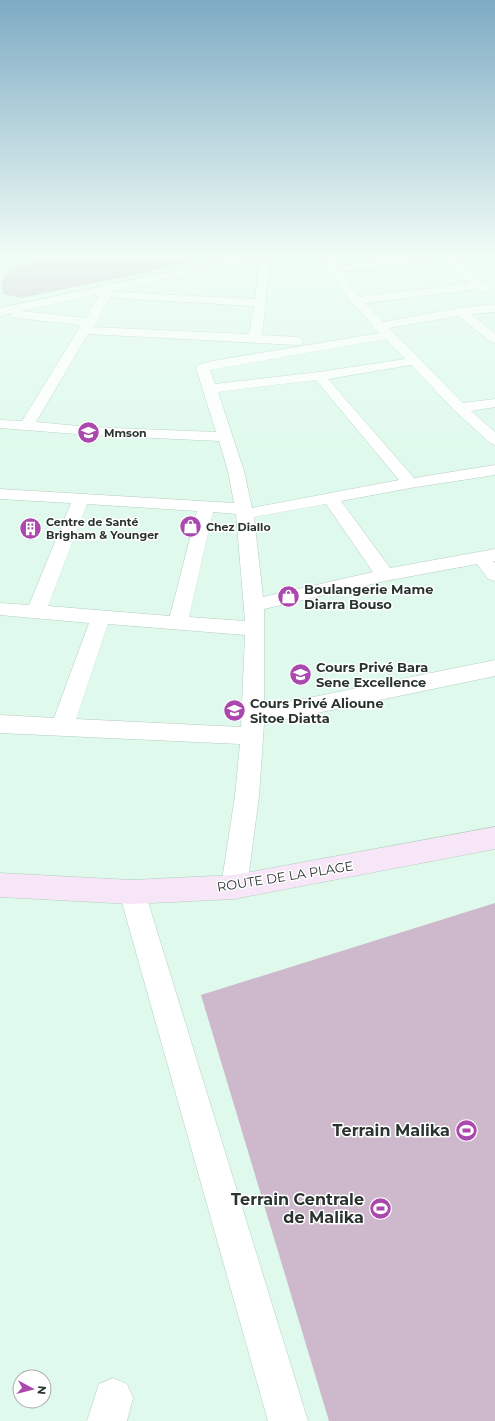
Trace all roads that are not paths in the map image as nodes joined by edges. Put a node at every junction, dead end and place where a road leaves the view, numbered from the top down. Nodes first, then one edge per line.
1 (69, 323) edge
2 (88, 323) edge
3 (257, 323) edge
4 (377, 323) edge
5 (409, 323) edge
6 (474, 323) edge
7 (86, 326) junction
8 (383, 330) junction
9 (198, 335) junction
10 (255, 339) junction
11 (495, 340) edge
12 (336, 343) junction
13 (208, 355) junction
14 (414, 361) junction
15 (319, 376) junction
16 (209, 389) junction
17 (495, 403) edge
18 (460, 408) junction
19 (0, 424) edge
20 (27, 426) junction
21 (225, 437) junction
22 (495, 440) edge
23 (495, 470) edge
24 (410, 483) junction
25 (0, 494) edge
26 (330, 498) junction
27 (81, 499) junction
28 (206, 507) junction
29 (244, 512) junction
30 (488, 556) edge
31 (385, 575) junction
32 (495, 575) edge
33 (254, 605) junction
34 (0, 609) edge
35 (36, 612) junction
36 (101, 616) junction
37 (178, 622) junction
38 (255, 629) junction
39 (495, 668) edge
40 (0, 724) edge
41 (62, 727) junction
42 (252, 727) junction
43 (495, 838) edge
44 (0, 885) edge
45 (234, 887) junction
46 (132, 892) junction
47 (288, 1421) edge

1 - 7 street
2 - 7 street
3 - 10 street
4 - 8 street
5 - 8 street
6 - 11 street
7 - 9 street
7 - 20 street
8 - 12 street
8 - 14 street
9 - 10 street
9 - 13 street
10 - 12 street
12 - 13 street
13 - 16 street
14 - 15 street
14 - 18 street
15 - 16 street
15 - 24 street
16 - 21 street
17 - 18 street
18 - 22 street
19 - 20 street
20 - 21 street
21 - 29 street
23 - 24 street
24 - 26 street
25 - 27 street
26 - 29 street
26 - 31 street
27 - 28 street
27 - 35 street
28 - 29 street
28 - 37 street
29 - 33 street
30 - 31 street
30 - 32 street
31 - 33 street
33 - 38 street
34 - 35 street
35 - 36 street
36 - 37 street
36 - 41 street
37 - 38 street
38 - 42 street
39 - 42 street
40 - 41 street
41 - 42 street
42 - 45 street
43 - 45 main road, ROUTE DE LA PLAGE
44 - 46 main road, ROUTE DE LA PLAGE
45 - 46 main road, ROUTE DE LA PLAGE
46 - 47 street

